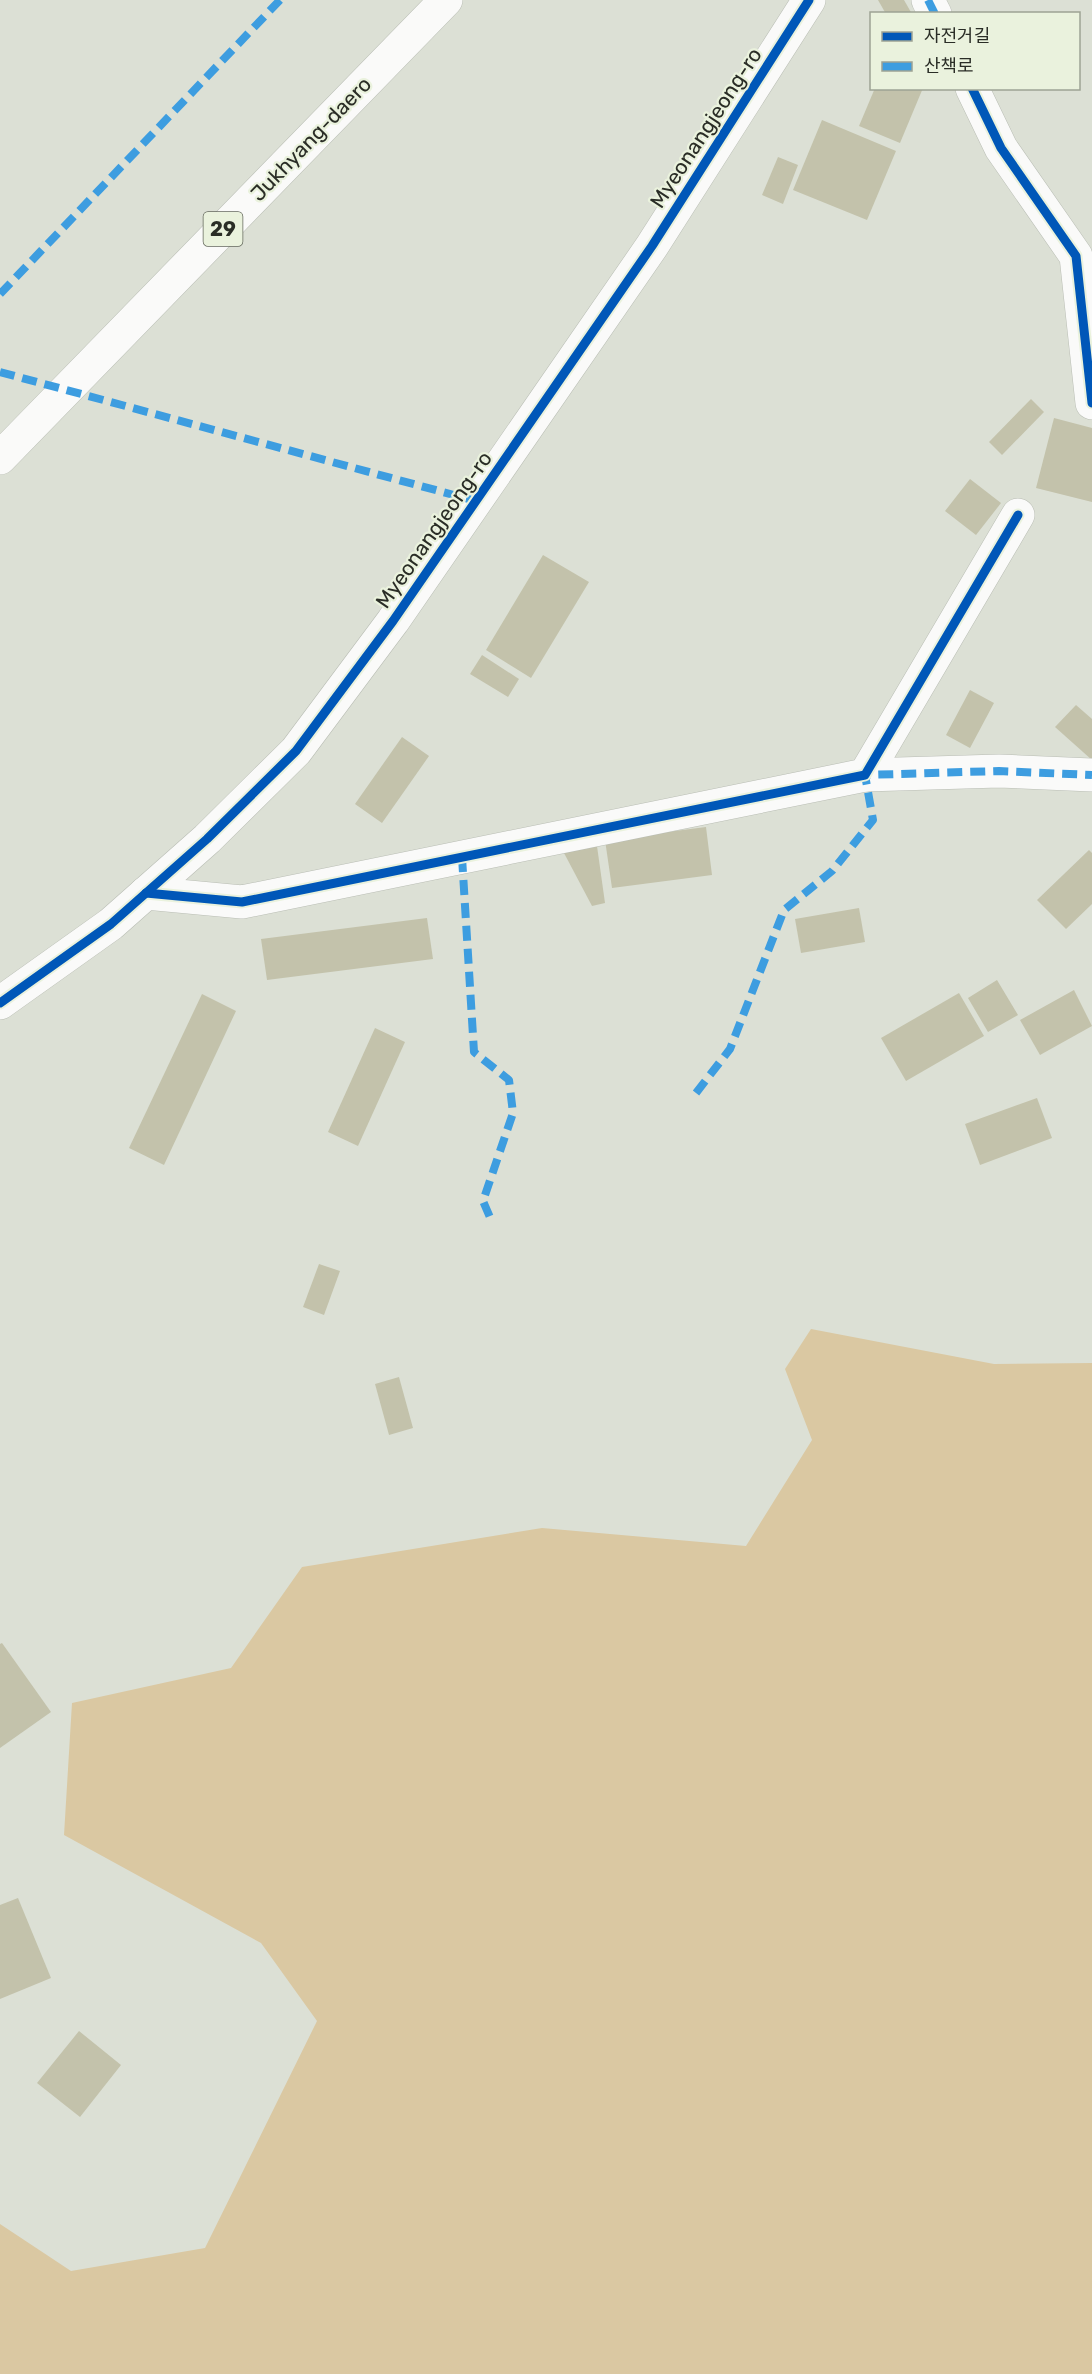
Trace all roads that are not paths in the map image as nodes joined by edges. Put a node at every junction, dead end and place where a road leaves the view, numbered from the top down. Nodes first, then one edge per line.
1 (446, 0) edge
2 (809, 0) edge
3 (973, 90) edge
4 (1092, 403) edge
5 (0, 458) edge
6 (1018, 515) dead end
7 (865, 775) junction
8 (1092, 775) edge
9 (146, 893) junction
10 (0, 1003) edge

1 - 5 street, Jukhyang-daero / 29
2 - 9 street, Myeonangjeong-ro
3 - 4 street
6 - 7 street
7 - 8 street
7 - 9 street
9 - 10 street, Myeonangjeong-ro

